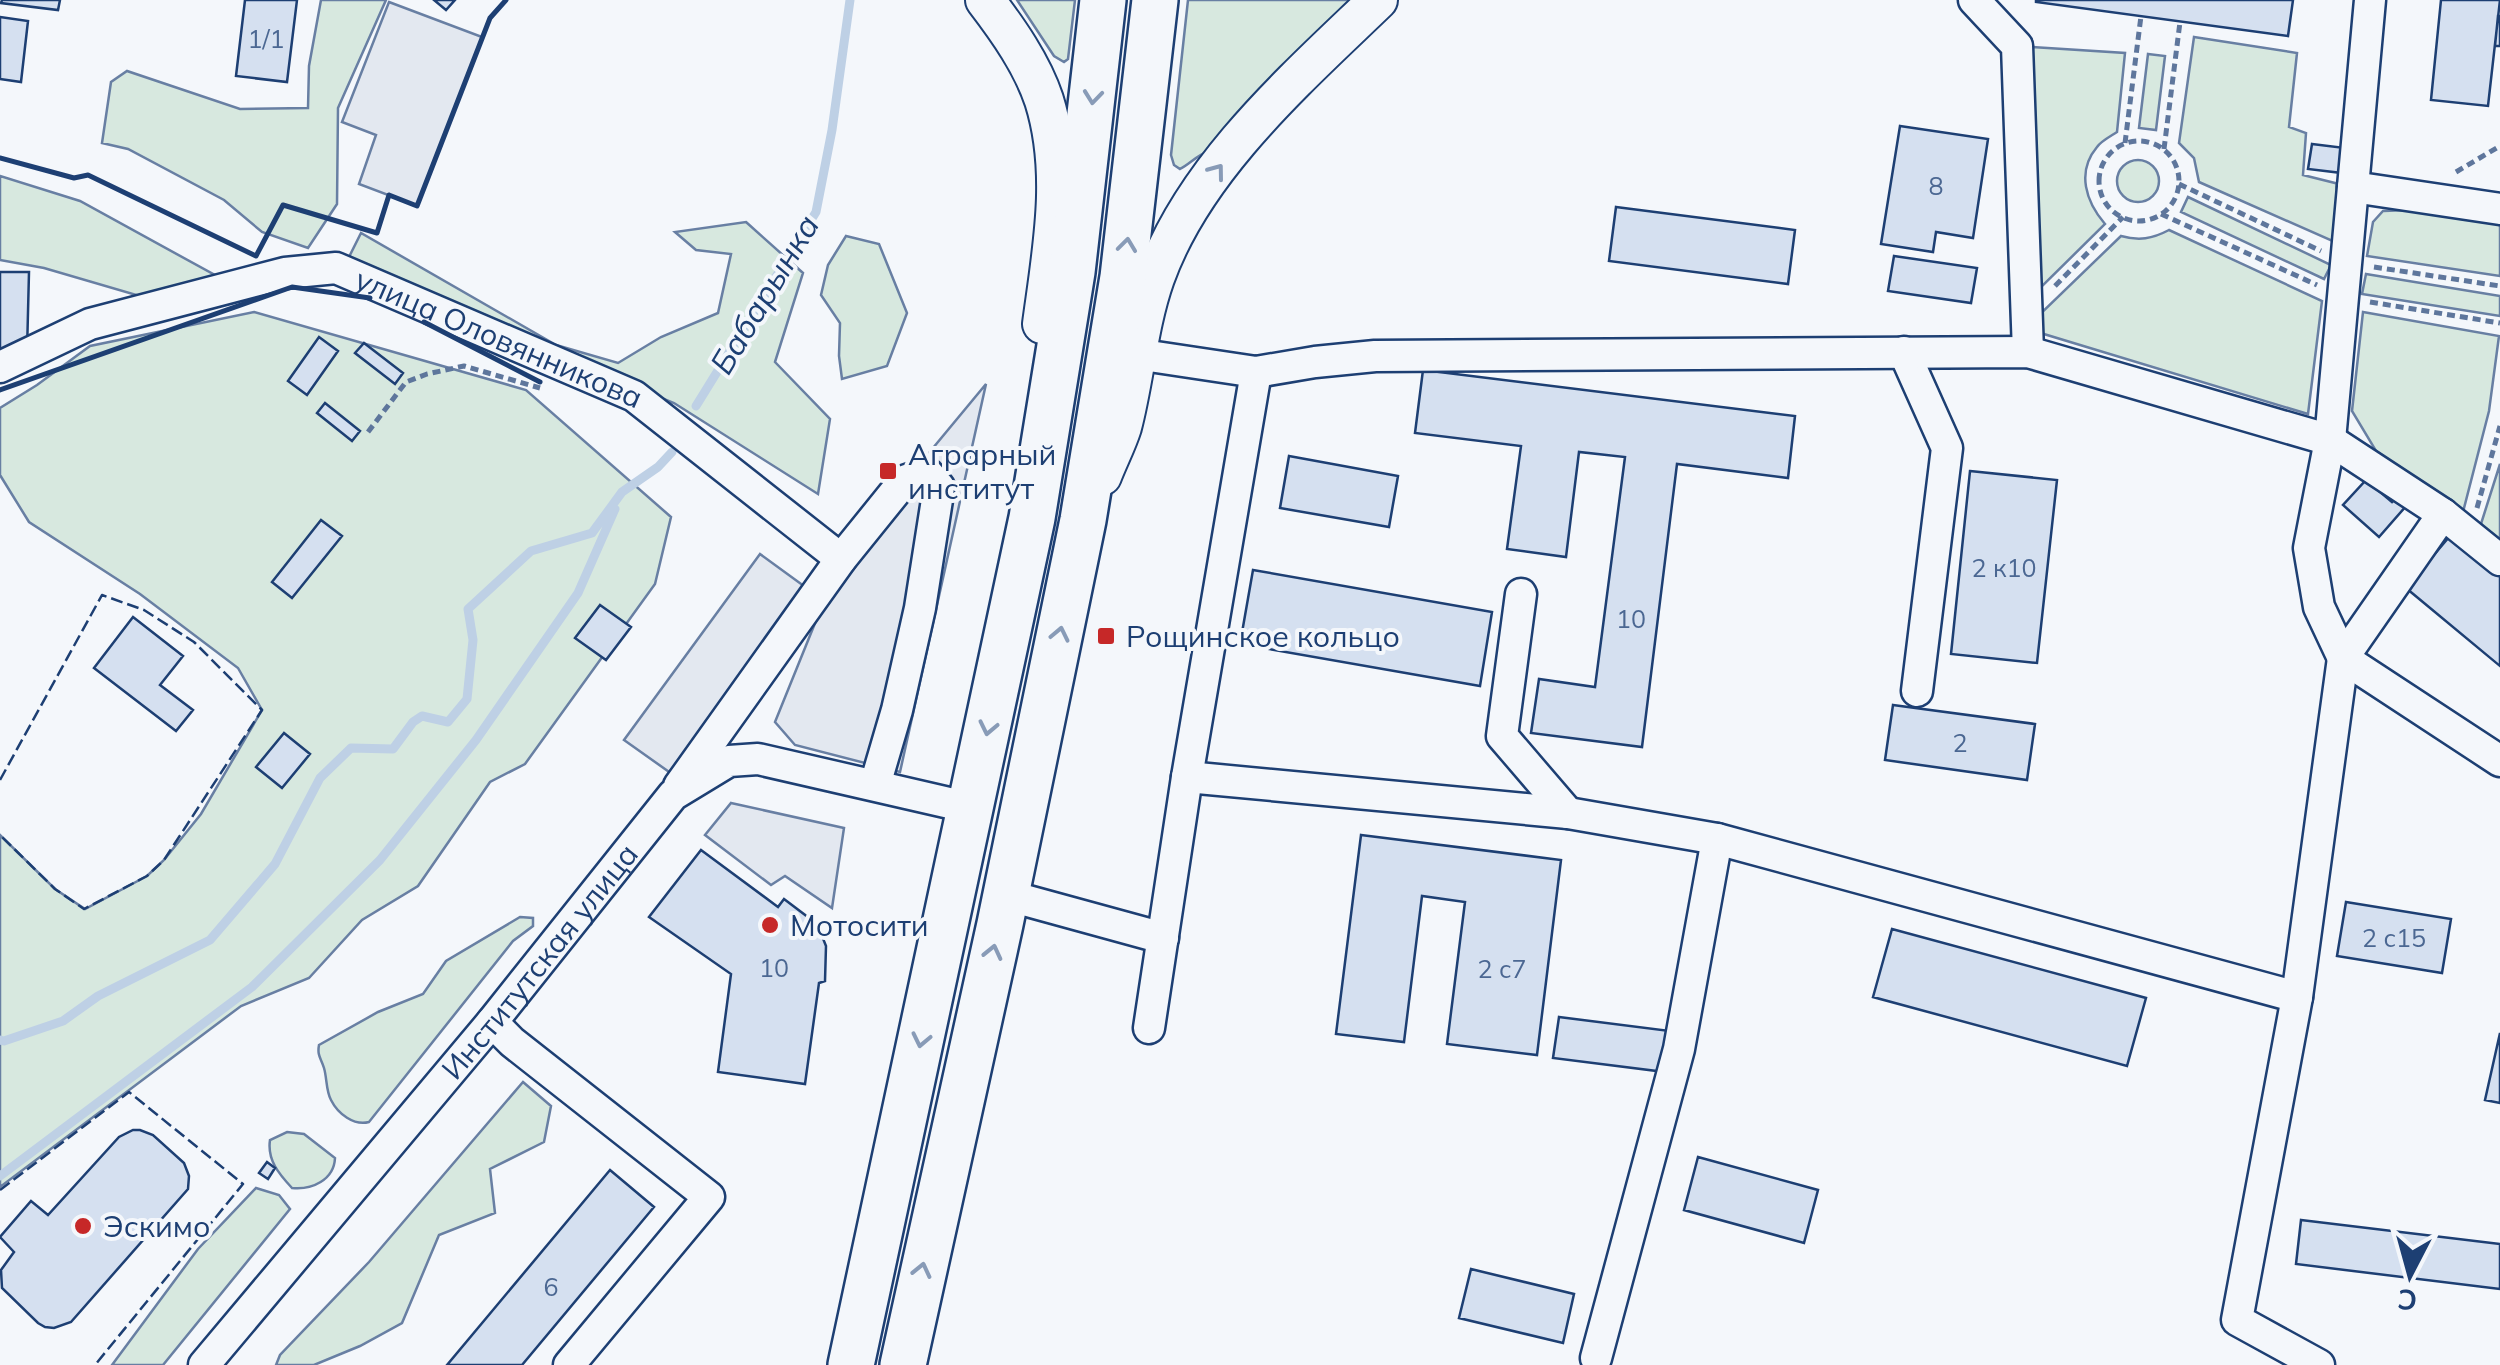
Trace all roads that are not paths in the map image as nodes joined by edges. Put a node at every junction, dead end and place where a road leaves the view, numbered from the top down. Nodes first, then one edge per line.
1 (985, 0) edge
2 (1103, 0) edge
3 (1155, 0) edge
4 (1378, 0) edge
5 (1974, 0) edge
6 (2370, 0) edge
7 (2353, 188) junction
8 (2500, 209) edge
9 (1904, 352) junction
10 (2028, 352) junction
11 (1136, 354) junction
12 (0, 367) edge
13 (1256, 372) junction
14 (2330, 440) junction
15 (2443, 514) junction
16 (1032, 518) junction
17 (1083, 520) junction
18 (841, 559) junction
19 (2500, 560) edge
20 (1522, 594) dead end
21 (2344, 658) junction
22 (1916, 691) dead end
23 (2500, 760) edge
24 (1188, 778) junction
25 (875, 785) junction
26 (673, 795) junction
27 (972, 808) junction
28 (1568, 813) junction
29 (1717, 839) junction
30 (1006, 895) junction
31 (1162, 938) junction
32 (2297, 997) junction
33 (492, 1022) junction
34 (1149, 1028) dead end
35 (1596, 1358) dead end
36 (204, 1365) edge
37 (568, 1365) edge
38 (851, 1365) edge
39 (902, 1365) edge
40 (2319, 1365) edge

1 - 16 main road
2 -> 16 highway
17 -> 3 highway
11 -> 4 main road
5 - 10 street
6 - 7 street
7 - 8 street
7 - 14 street
9 - 10 street
9 - 13 street
9 - 22 street
10 - 14 street
11 - 13 street
11 - 17 main road
12 - 18 street, улица Оловянникова
13 - 24 street
14 - 15 street
14 - 21 street
15 - 19 street
15 - 21 street
16 -> 27 highway
30 -> 17 highway
18 - 25 street
18 - 26 street
20 - 28 street
21 - 23 street
21 - 32 street
24 - 28 street
24 - 31 street
25 - 26 street, Институтская улица
25 - 27 street, Институтская улица
26 - 33 street, Институтская улица
27 -> 38 highway
28 - 29 street
29 - 32 street
29 - 35 street
30 - 31 street
39 -> 30 highway
31 - 34 street
32 - 40 street
33 - 36 street, Институтская улица
33 - 37 street

